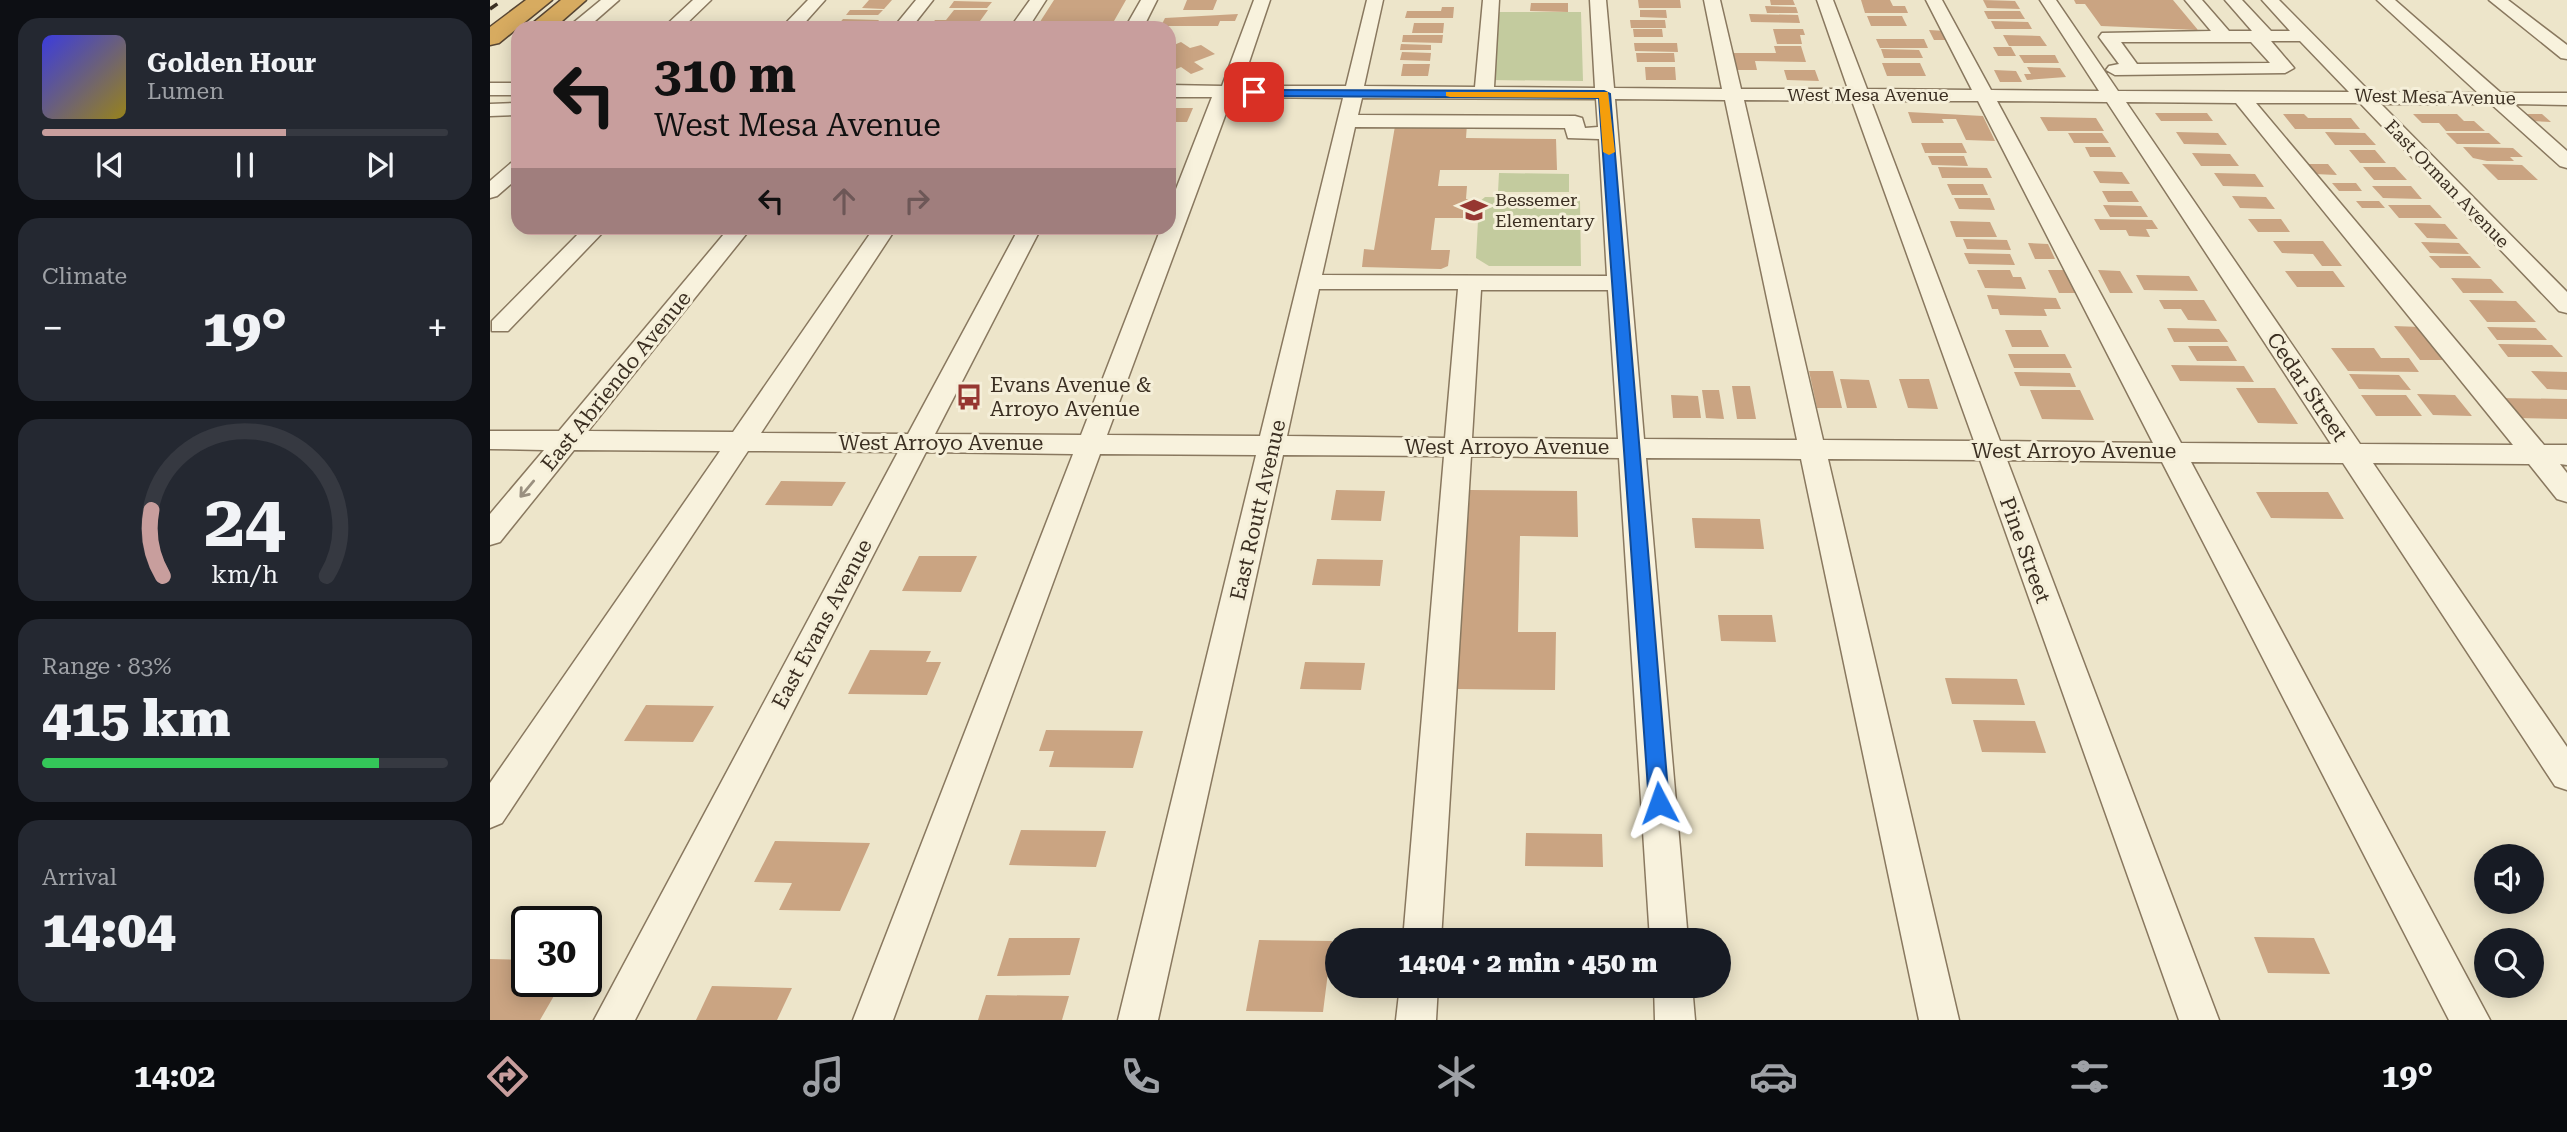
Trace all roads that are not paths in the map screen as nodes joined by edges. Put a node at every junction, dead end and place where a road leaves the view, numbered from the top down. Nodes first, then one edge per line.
1 (541, 0) edge
2 (575, 0) edge
3 (611, 0) edge
4 (703, 0) edge
5 (817, 0) edge
6 (925, 0) edge
7 (1038, 0) edge
8 (1149, 0) edge
9 (1262, 0) edge
10 (1375, 0) edge
11 (1491, 0) edge
12 (1598, 0) edge
13 (1712, 0) edge
14 (1825, 0) edge
15 (1934, 0) edge
16 (2048, 0) edge
17 (2193, 0) edge
18 (2233, 0) edge
19 (2270, 0) edge
20 (2385, 0) edge
21 (2497, 0) edge
22 (524, 21) edge
23 (548, 21) edge
24 (585, 21) edge
25 (680, 21) edge
26 (797, 21) edge
27 (908, 21) edge
28 (1024, 21) edge
29 (1138, 21) edge
30 (2224, 36) junction
31 (2304, 36) junction
32 (2263, 41) junction
33 (2116, 49) junction
34 (2567, 54) edge
35 (2094, 70) junction
36 (2132, 70) junction
37 (490, 89) edge
38 (511, 89) edge
39 (1176, 91) edge
40 (1226, 92) junction
41 (1353, 94) junction
42 (1484, 94) junction
43 (1604, 94) junction
44 (1733, 95) junction
45 (1860, 95) junction
46 (1984, 95) junction
47 (2112, 95) junction
48 (2241, 96) junction
49 (2361, 96) junction
50 (2495, 98) junction
51 (2567, 99) edge
52 (511, 109) edge
53 (490, 110) edge
54 (1347, 121) junction
55 (1607, 133) junction
56 (2567, 162) edge
57 (511, 173) edge
58 (490, 192) edge
59 (1176, 221) edge
60 (589, 235) edge
61 (734, 235) edge
62 (880, 235) edge
63 (1026, 235) edge
64 (1171, 235) edge
65 (1311, 282) junction
66 (1470, 282) junction
67 (1619, 283) junction
68 (2567, 306) edge
69 (500, 326) dead end
70 (490, 440) edge
71 (568, 440) junction
72 (740, 442) junction
73 (917, 443) junction
74 (1090, 444) junction
75 (1273, 445) junction
76 (1457, 447) junction
77 (1632, 448) junction
78 (1813, 449) junction
79 (1989, 451) junction
80 (2173, 452) junction
81 (2352, 453) junction
82 (2536, 455) junction
83 (2567, 455) edge
84 (2567, 492) edge
85 (490, 534) edge
86 (2567, 775) edge
87 (490, 812) edge
88 (1423, 928) edge
89 (1668, 928) edge
90 (1418, 998) edge
91 (1674, 998) edge
92 (614, 1020) edge
93 (873, 1020) edge
94 (1138, 1020) edge
95 (1416, 1020) edge
96 (1675, 1020) edge
97 (1939, 1020) edge
98 (2199, 1020) edge
99 (2470, 1020) edge

1 - 22 highway
2 - 23 highway
3 - 24 street
4 - 25 street
5 - 26 street
6 - 27 street
7 - 28 street
8 - 29 street
9 - 40 street
10 - 41 street, East Routt Avenue
11 - 42 street
12 - 43 street
13 - 44 street
14 - 45 street, Pine Street
15 - 46 street
16 - 35 street, Cedar Street
17 - 30 street
18 - 32 street
19 - 31 street, East Orman Avenue
20 - 50 street
21 - 34 street
30 - 32 street
30 - 33 street
31 - 32 street
31 - 49 street, East Orman Avenue
32 - 33 street
32 - 36 street
33 - 36 street
35 - 36 street
35 - 47 street, Cedar Street
37 - 38 street
39 - 40 street, West Mesa Avenue
40 - 41 street, West Mesa Avenue
40 - 59 street
41 - 42 street, West Mesa Avenue
41 - 54 street, East Routt Avenue
42 - 43 street, West Mesa Avenue
43 - 44 street, West Mesa Avenue
43 - 55 street
44 - 45 street, West Mesa Avenue
44 - 78 street
45 - 46 street, West Mesa Avenue
45 - 79 street, Pine Street
46 - 47 street, West Mesa Avenue
46 - 80 street
47 - 48 street, West Mesa Avenue
47 - 81 street, Cedar Street
48 - 49 street, West Mesa Avenue
48 - 82 street
49 - 50 street, West Mesa Avenue
49 - 68 street, East Orman Avenue
50 - 51 street, West Mesa Avenue
50 - 56 street
52 - 53 street
54 - 55 street
54 - 65 street, East Routt Avenue
55 - 67 street
57 - 58 street
60 - 69 street
61 - 71 street, East Abriendo Avenue
62 - 72 street
63 - 73 street, East Evans Avenue
64 - 74 street
65 - 66 street
65 - 75 street, East Routt Avenue
66 - 67 street
66 - 76 street
67 - 77 street
70 - 71 street, West Arroyo Avenue
71 - 72 street, West Arroyo Avenue
71 -> 85 street, East Abriendo Avenue
72 - 73 street, West Arroyo Avenue
72 - 87 street
73 - 74 street, West Arroyo Avenue
73 - 92 street, East Evans Avenue
74 - 75 street, West Arroyo Avenue
74 - 93 street
75 - 76 street, West Arroyo Avenue
75 - 94 street, East Routt Avenue
76 - 77 street, West Arroyo Avenue
76 - 88 street
77 - 78 street, West Arroyo Avenue
77 - 89 street
78 - 79 street, West Arroyo Avenue
78 - 97 street
79 - 80 street, West Arroyo Avenue
79 - 98 street, Pine Street
80 - 81 street, West Arroyo Avenue
80 - 99 street
81 - 82 street, West Arroyo Avenue
81 - 86 street, Cedar Street
82 - 83 street, West Arroyo Avenue
82 - 84 street
90 - 95 street
91 - 96 street

